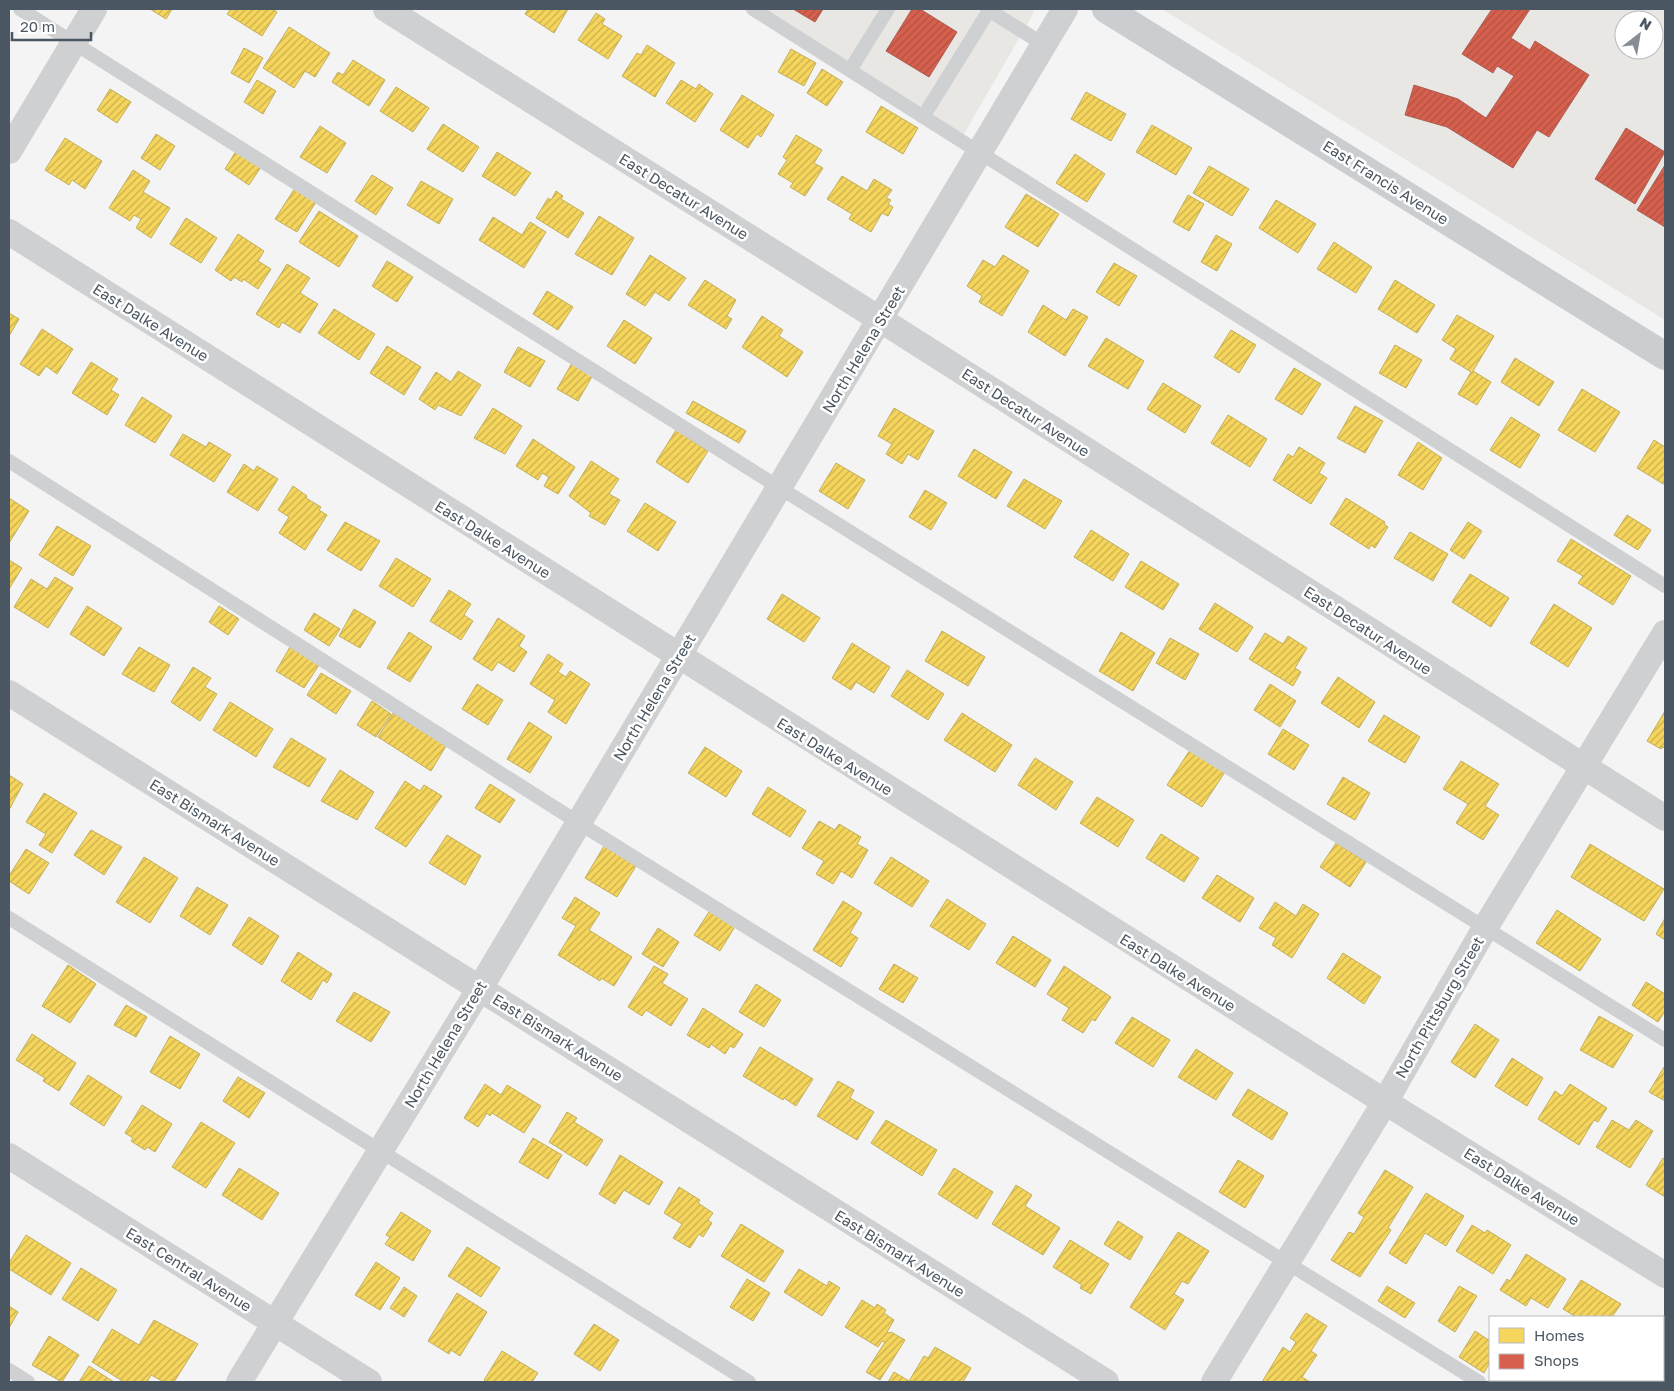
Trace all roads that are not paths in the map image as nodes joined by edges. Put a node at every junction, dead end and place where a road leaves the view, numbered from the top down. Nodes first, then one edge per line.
1 (20, 9) edge
2 (94, 9) edge
3 (386, 9) edge
4 (753, 9) edge
5 (888, 9) edge
6 (989, 9) edge
7 (1065, 9) edge
8 (1106, 9) edge
9 (74, 42) junction
10 (1043, 44) junction
11 (850, 70) junction
12 (923, 117) junction
13 (9, 151) edge
14 (978, 152) junction
15 (9, 232) edge
16 (881, 320) junction
17 (1665, 356) edge
18 (9, 461) edge
19 (780, 488) junction
20 (1665, 586) edge
21 (1665, 633) edge
22 (678, 657) junction
23 (9, 693) edge
24 (1583, 768) junction
25 (1665, 818) edge
26 (579, 823) junction
27 (9, 918) edge
28 (1485, 928) junction
29 (480, 988) junction
30 (1665, 1040) edge
31 (1385, 1102) junction
32 (380, 1151) junction
33 (9, 1156) edge
34 (1287, 1263) junction
35 (1665, 1275) edge
36 (275, 1324) junction
37 (9, 1370) edge
38 (28, 1382) edge
39 (239, 1382) edge
40 (369, 1382) edge
41 (749, 1382) edge
42 (1106, 1382) edge
43 (1214, 1382) edge
44 (1479, 1382) edge

1 - 9 lane
2 - 9 street
3 - 16 street, East Decatur Avenue
4 - 11 lane
5 - 11 lane
6 - 10 lane
6 - 12 lane
7 - 10 street, North Helena Street
8 - 17 main road, East Francis Avenue
9 - 13 street
9 - 19 lane
10 - 14 street, North Helena Street
11 - 12 lane
12 - 14 lane
14 - 16 street, North Helena Street
14 - 20 lane
15 - 22 street, East Dalke Avenue
16 - 19 street, North Helena Street
16 - 24 street, East Decatur Avenue
18 - 26 lane
19 - 22 street, North Helena Street
19 - 28 lane
21 - 24 street, North Pittsburg Street
22 - 26 street, North Helena Street
22 - 31 street, East Dalke Avenue
23 - 29 street, East Bismark Avenue
24 - 25 street, East Decatur Avenue
24 - 28 street, North Pittsburg Street
26 - 29 street, North Helena Street
26 - 34 lane
27 - 32 lane
28 - 30 lane
28 - 31 street, North Pittsburg Street
29 - 32 street, North Helena Street
29 - 42 street, East Bismark Avenue
31 - 34 street, North Pittsburg Street
31 - 35 street, East Dalke Avenue
32 - 36 street, North Helena Street
32 - 41 lane
33 - 36 street, East Central Avenue
34 - 43 street, North Pittsburg Street
34 - 44 lane
36 - 39 street, North Helena Street
36 - 40 street, East Central Avenue
37 - 38 lane

